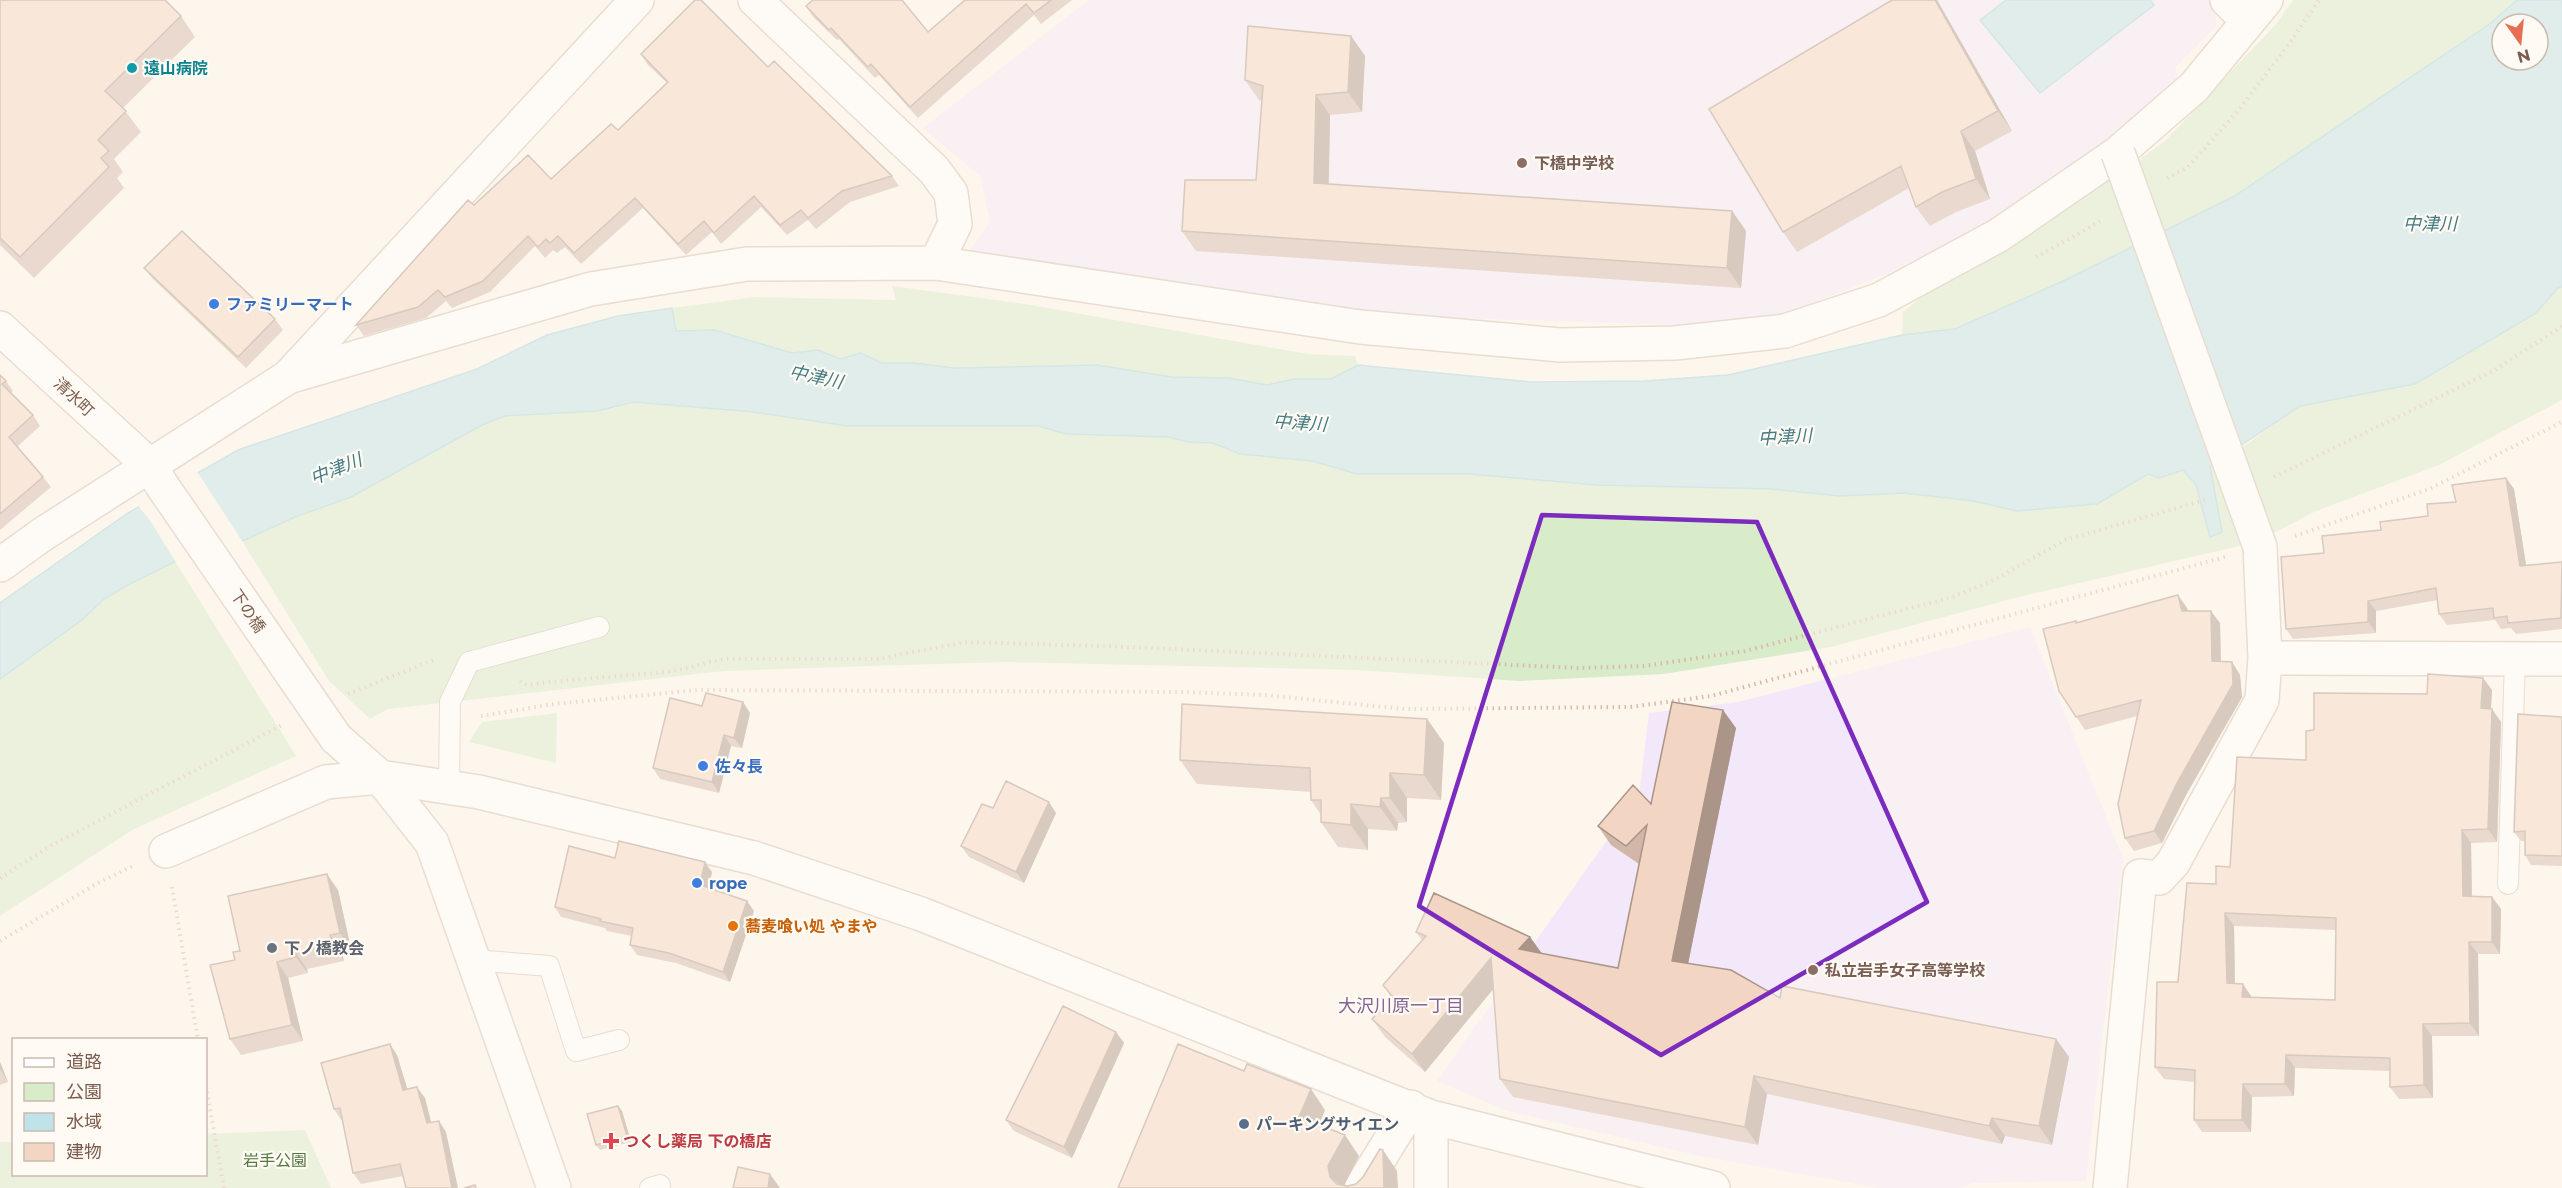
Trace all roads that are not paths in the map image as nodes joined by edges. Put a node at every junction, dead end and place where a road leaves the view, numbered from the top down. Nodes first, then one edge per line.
1 (637, 0) edge
2 (755, 0) edge
3 (2247, 7) edge
4 (2118, 153) junction
5 (936, 264) junction
6 (0, 328) edge
7 (288, 377) junction
8 (155, 475) junction
9 (0, 565) edge
10 (599, 627) dead end
11 (2265, 658) junction
12 (2515, 659) junction
13 (2562, 659) edge
14 (380, 777) junction
15 (449, 787) junction
16 (166, 851) road end
17 (2508, 884) dead end
18 (474, 960) junction
19 (619, 1040) dead end
20 (1421, 1112) junction
21 (554, 1188) edge
22 (1360, 1188) edge
23 (1431, 1188) edge
24 (1713, 1188) edge
25 (2110, 1188) edge

1 - 7 street
2 - 5 street
3 - 4 street
4 - 5 street
4 - 11 street, bridge
5 - 7 street
6 - 8 street, 清水町
7 - 8 street
8 - 9 street
8 - 14 street, 下の橋, bridge
10 - 15 lane
11 - 12 street
11 - 25 street
12 - 13 street
12 - 17 lane
14 - 15 street
14 - 16 street
14 - 18 street, 下の橋
15 - 20 street
18 - 19 lane
18 - 21 street, 下の橋
20 - 22 street
20 - 23 street
20 - 24 street

